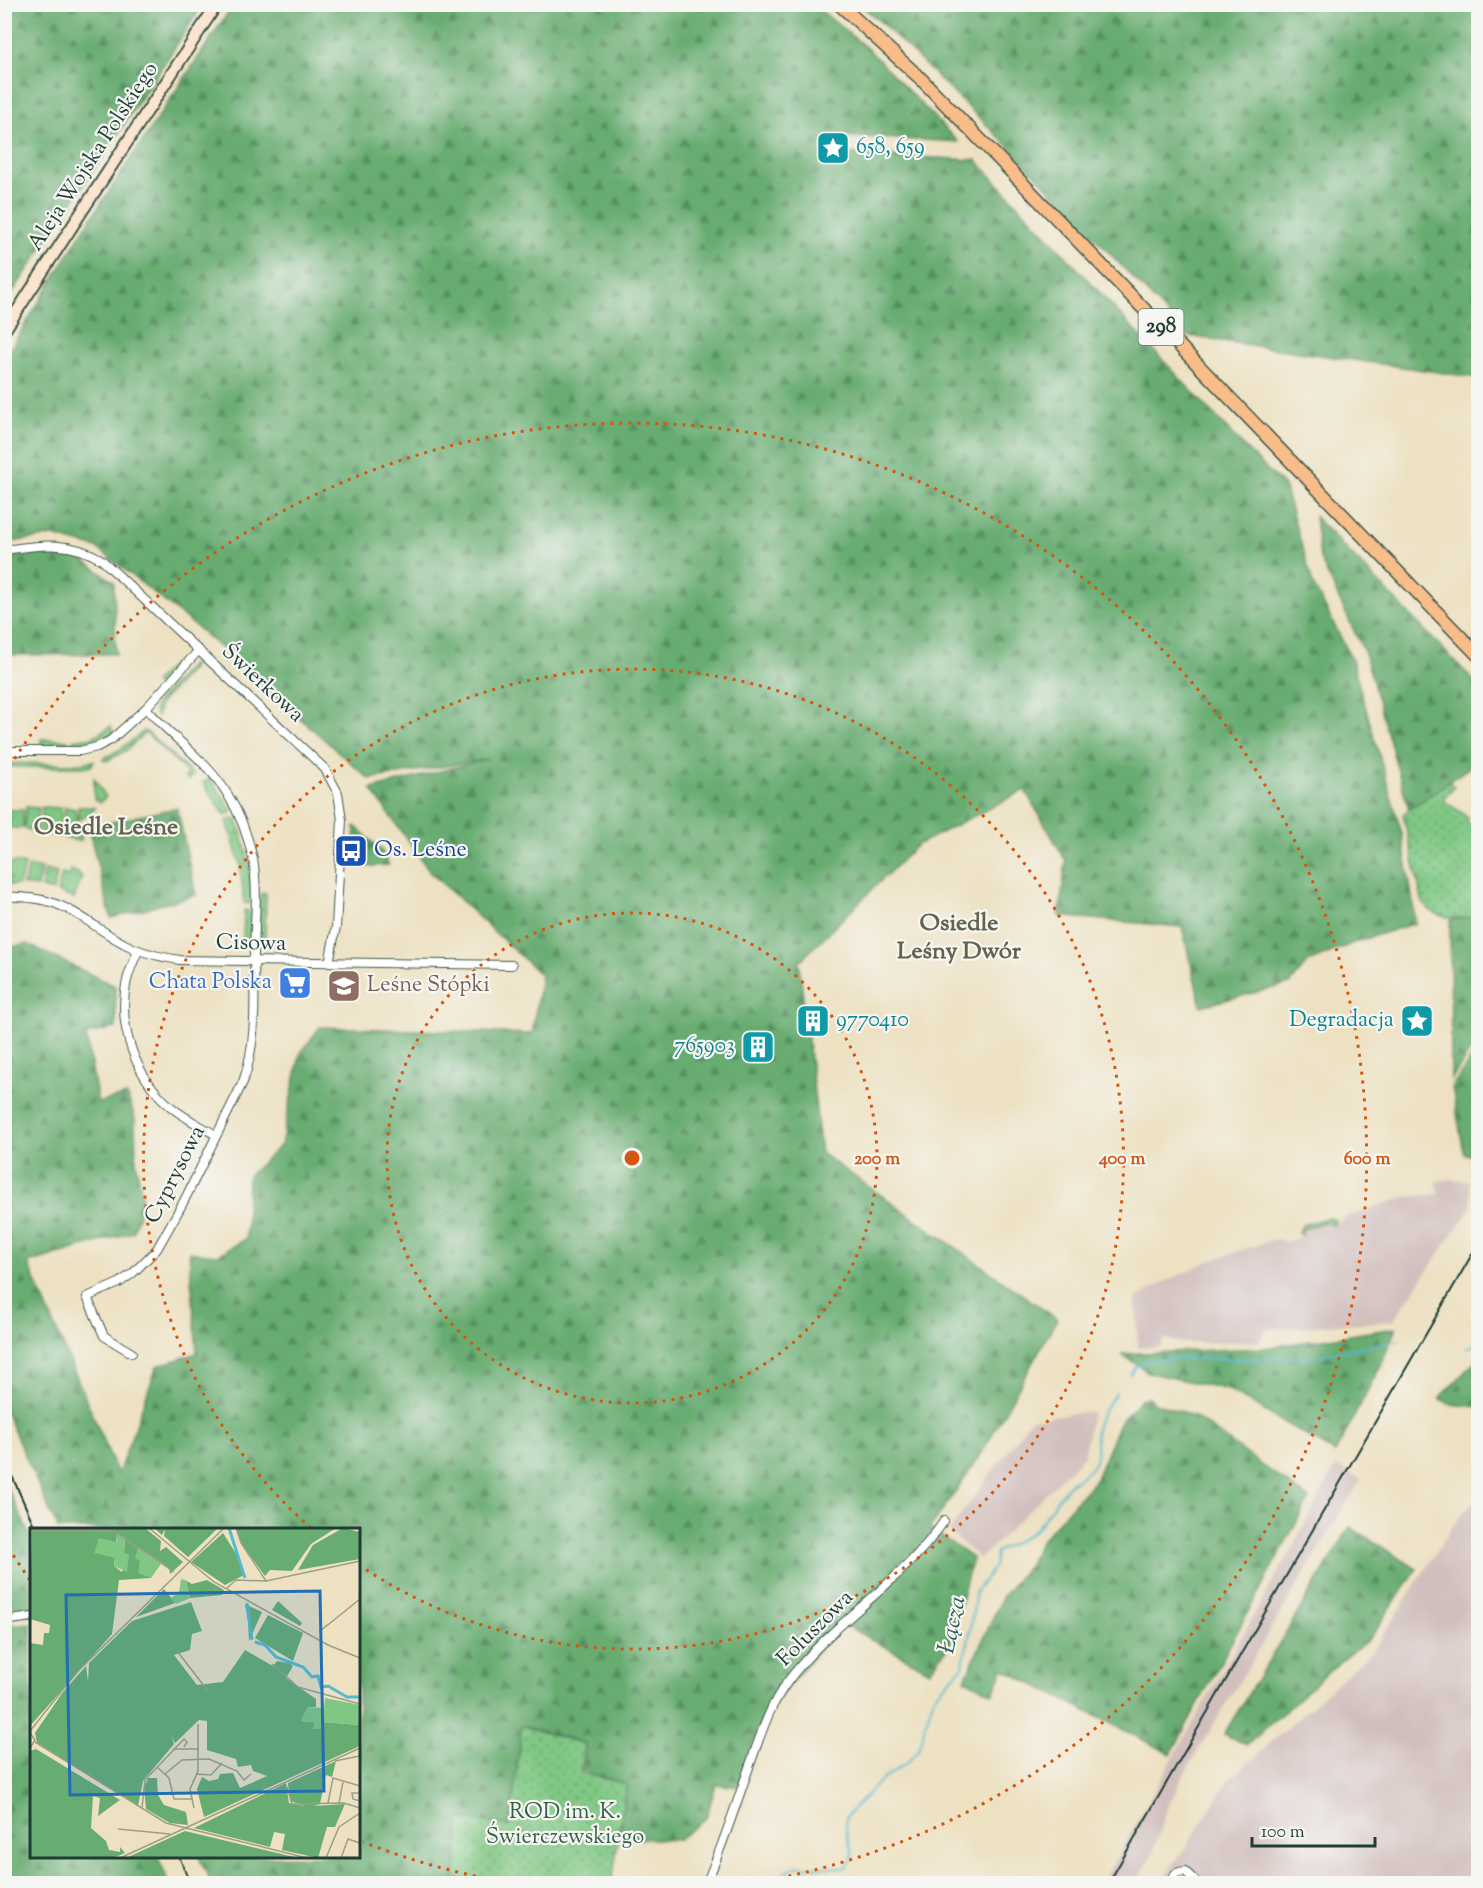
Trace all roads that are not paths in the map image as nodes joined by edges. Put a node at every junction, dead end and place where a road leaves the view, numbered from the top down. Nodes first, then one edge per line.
1 (217, 4) edge
2 (839, 4) edge
3 (4, 331) edge
4 (4, 550) edge
5 (199, 650) junction
6 (1479, 654) edge
7 (146, 708) junction
8 (4, 751) edge
9 (4, 896) edge
10 (138, 951) junction
11 (254, 962) junction
12 (329, 963) junction
13 (512, 965) dead end
14 (216, 1135) junction
15 (132, 1353) dead end
16 (944, 1521) dead end
17 (30, 1617) edge
18 (4, 1621) edge
19 (706, 1884) edge
20 (1171, 1884) edge
21 (1198, 1884) edge

1 - 3 main road, Aleja Wojska Polskiego
2 - 6 main road, 298
4 - 5 street, Świerkowa
5 - 7 street
5 - 12 street, Świerkowa
7 - 8 street
7 - 11 street, Cyprysowa
9 - 10 street, Cisowa
10 - 11 street, Cisowa
10 - 14 street
11 - 12 street, Cisowa
11 - 14 street, Cyprysowa
12 - 13 street, Cisowa
14 - 15 street, Cyprysowa
16 - 19 street, Foluszowa
17 - 18 street
20 - 21 street

